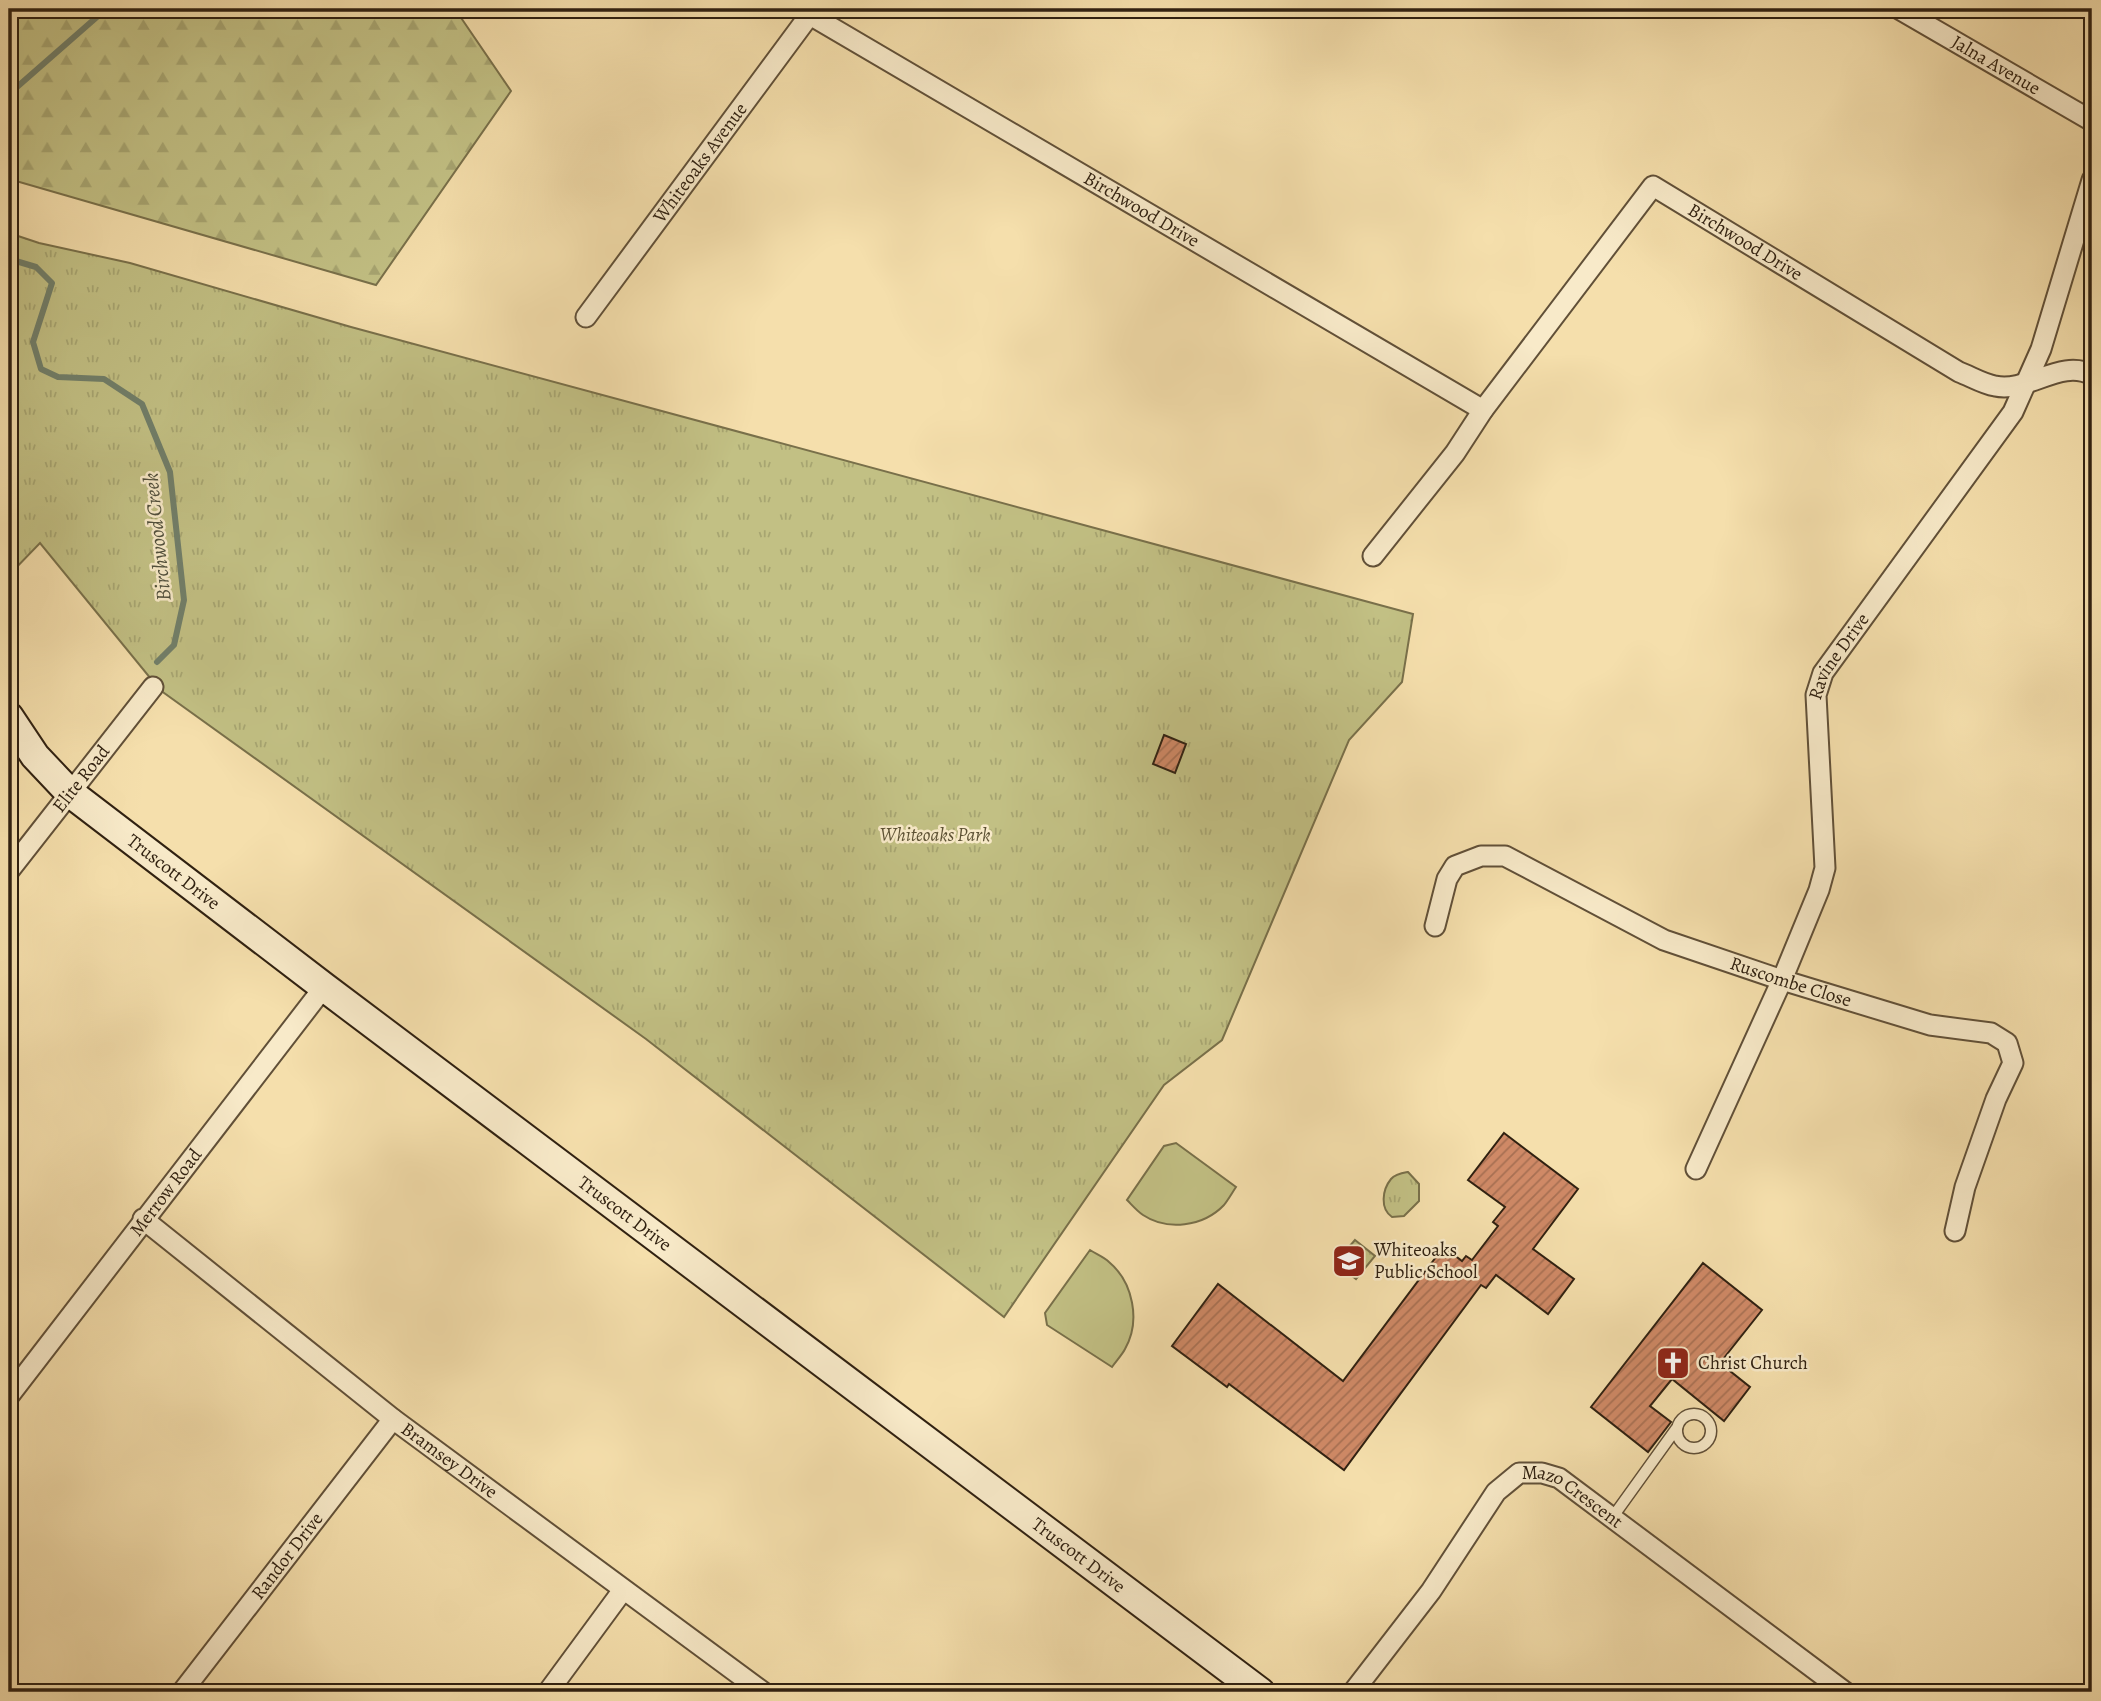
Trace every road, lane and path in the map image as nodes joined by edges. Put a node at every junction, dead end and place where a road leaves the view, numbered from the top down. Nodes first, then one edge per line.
1 (1899, 9) edge
2 (808, 11) edge
3 (2092, 121) edge
4 (2092, 180) edge
5 (586, 317) dead end
6 (2092, 376) edge
7 (2026, 384) junction
8 (1483, 410) junction
9 (1373, 556) dead end
10 (153, 687) dead end
11 (9, 717) edge
12 (69, 792) junction
13 (9, 871) edge
14 (1435, 926) dead end
15 (1782, 980) junction
16 (324, 987) junction
17 (1696, 1169) dead end
18 (143, 1219) junction
19 (1955, 1231) dead end
20 (9, 1396) edge
21 (393, 1419) junction
22 (1676, 1429) dead end
23 (1612, 1518) junction
24 (623, 1590) junction
25 (182, 1692) edge
26 (548, 1692) edge
27 (763, 1692) edge
28 (1260, 1692) edge
29 (1353, 1692) edge
30 (1845, 1692) edge

1 - 3 street, Jalna Avenue
2 - 5 street, Whiteoaks Avenue
2 - 8 street, Birchwood Drive
4 - 7 street, Ravine Drive
6 - 7 street, Birchwood Drive
7 - 8 street, Birchwood Drive
7 - 15 street, Ravine Drive
8 - 9 street, Birchwood Drive
10 - 12 street, Elite Road
11 - 12 street, Truscott Drive
12 - 13 street, Elite Road
12 - 16 street, Truscott Drive
14 - 15 street, Ruscombe Close
15 - 17 street, Ravine Drive
15 - 19 street, Ruscombe Close
16 - 18 street, Merrow Road
16 - 28 street, Truscott Drive
18 - 20 street, Merrow Road
18 - 21 street, Bramsey Drive
21 - 24 street, Bramsey Drive
21 - 25 street, Randor Drive
22 - 23 lane
23 - 29 street, Mazo Crescent
23 - 30 street, Mazo Crescent
24 - 26 street
24 - 27 street, Bramsey Drive

